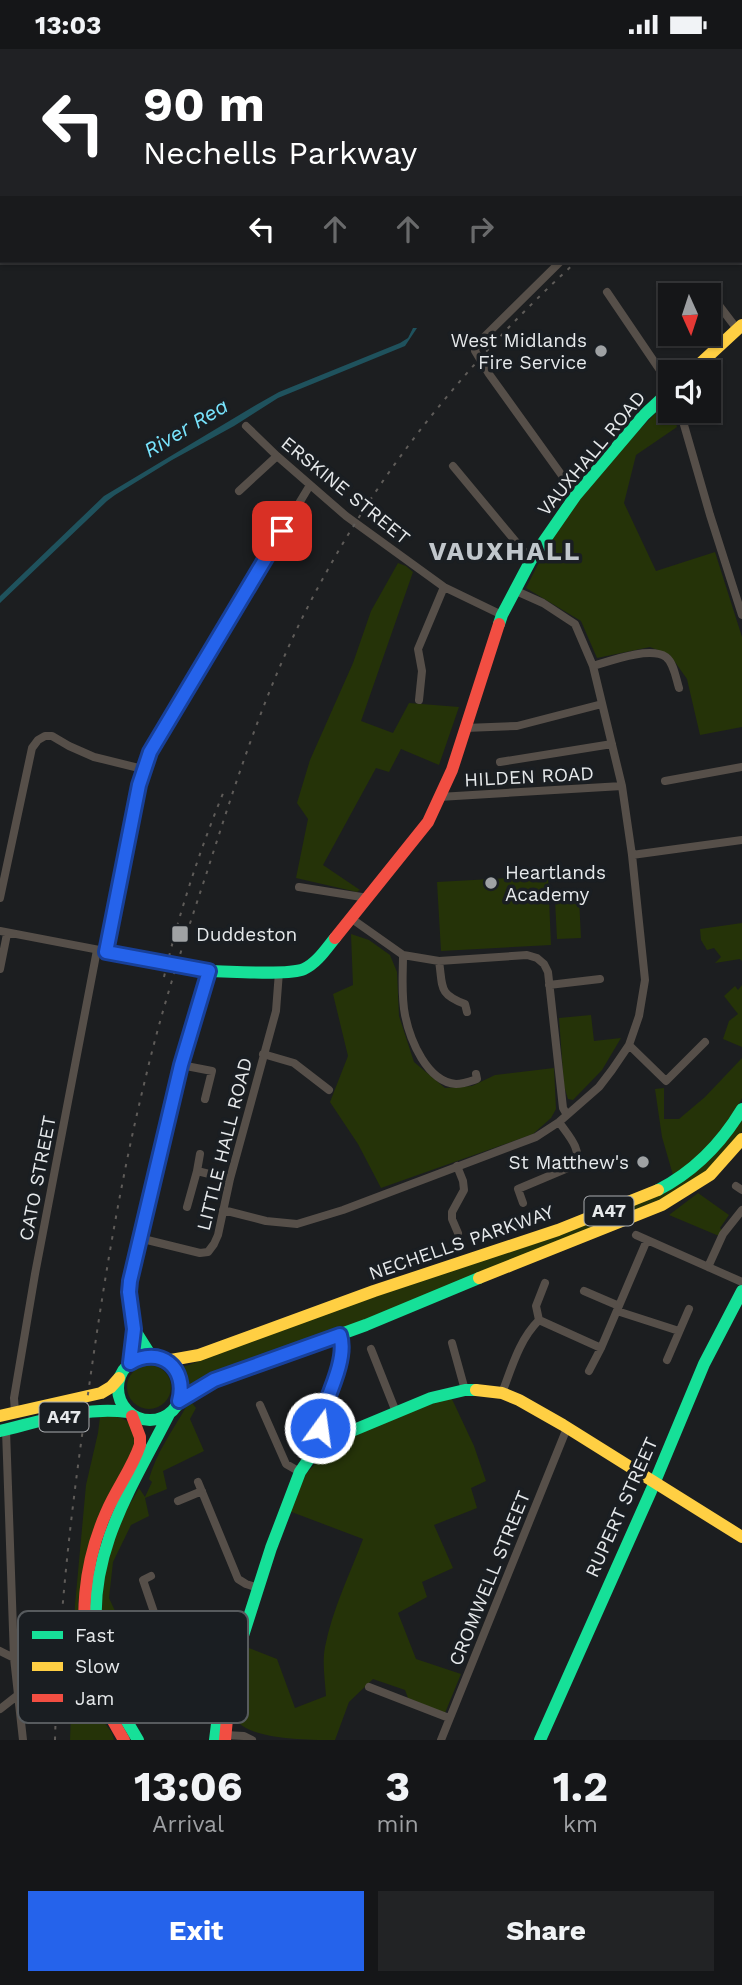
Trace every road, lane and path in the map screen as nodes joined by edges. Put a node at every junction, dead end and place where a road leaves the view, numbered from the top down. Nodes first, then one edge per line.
1 (559, 263) edge
2 (607, 292) dead end
3 (721, 306) edge
4 (739, 327) edge
5 (704, 360) edge
6 (658, 367) edge
7 (658, 402) edge
8 (683, 423) edge
9 (246, 426) dead end
10 (276, 456) junction
11 (453, 466) dead end
12 (310, 485) junction
13 (239, 491) dead end
14 (576, 495) junction
15 (531, 560) junction
16 (444, 587) junction
17 (514, 590) junction
18 (502, 615) junction
19 (742, 615) edge
20 (593, 666) junction
21 (679, 688) dead end
22 (419, 700) dead end
23 (602, 704) junction
24 (465, 727) junction
25 (612, 744) junction
26 (500, 762) dead end
27 (742, 767) edge
28 (144, 769) junction
29 (665, 781) dead end
30 (622, 786) junction
31 (439, 797) junction
32 (742, 839) edge
33 (632, 855) junction
34 (299, 887) dead end
35 (0, 898) edge
36 (368, 898) junction
37 (352, 919) junction
38 (3, 933) edge
39 (101, 951) junction
40 (403, 955) junction
41 (439, 961) junction
42 (0, 969) edge
43 (204, 971) junction
44 (279, 972) junction
45 (594, 983) dead end
46 (549, 985) junction
47 (466, 1005) dead end
48 (705, 1042) dead end
49 (629, 1045) junction
50 (263, 1054) junction
51 (181, 1065) junction
52 (477, 1079) dead end
53 (329, 1090) dead end
54 (205, 1099) dead end
55 (742, 1109) edge
56 (567, 1115) junction
57 (559, 1122) junction
58 (742, 1139) edge
59 (200, 1154) dead end
60 (457, 1166) junction
61 (197, 1171) junction
62 (230, 1179) junction
63 (523, 1203) dead end
64 (187, 1207) dead end
65 (223, 1210) junction
66 (742, 1210) edge
67 (457, 1233) dead end
68 (636, 1235) dead end
69 (139, 1238) junction
70 (647, 1240) junction
71 (708, 1266) junction
72 (742, 1282) edge
73 (545, 1283) dead end
74 (584, 1291) dead end
75 (742, 1291) edge
76 (618, 1308) junction
77 (689, 1309) dead end
78 (539, 1321) junction
79 (134, 1329) junction
80 (679, 1331) junction
81 (340, 1335) junction
82 (452, 1343) dead end
83 (601, 1348) junction
84 (371, 1349) dead end
85 (156, 1357) junction
86 (667, 1360) dead end
87 (130, 1363) junction
88 (589, 1371) dead end
89 (119, 1378) junction
90 (465, 1390) junction
91 (502, 1393) junction
92 (179, 1401) junction
93 (260, 1405) dead end
94 (15, 1412) junction
95 (396, 1412) junction
96 (130, 1414) junction
97 (169, 1414) junction
98 (0, 1416) edge
99 (567, 1428) junction
100 (3, 1431) edge
101 (328, 1444) junction
102 (300, 1472) junction
103 (198, 1482) dead end
104 (654, 1482) junction
105 (202, 1491) junction
106 (178, 1501) dead end
107 (742, 1537) edge
108 (151, 1576) dead end
109 (258, 1588) junction
110 (84, 1611) edge
111 (95, 1611) edge
112 (154, 1611) edge
113 (248, 1618) edge
114 (0, 1651) edge
115 (14, 1658) junction
116 (369, 1687) dead end
117 (18, 1695) joint
118 (0, 1709) edge
119 (449, 1718) junction
120 (114, 1723) edge
121 (128, 1723) edge
122 (222, 1739) edge
123 (124, 1740) edge
124 (138, 1740) edge
125 (249, 1740) edge
126 (441, 1740) edge
127 (540, 1740) edge

1 - 14 street
2 - 6 street
3 - 4 street
4 - 5 main road
7 - 14 main road, VAUXHALL ROAD
8 - 19 street
9 - 10 street, ERSKINE STREET
10 - 12 street, ERSKINE STREET
10 - 13 street
11 - 15 street
12 - 16 street, ERSKINE STREET
12 - 28 street, CATO STREET
14 - 15 main road, VAUXHALL ROAD
15 - 17 main road, VAUXHALL ROAD
16 - 18 street, ERSKINE STREET
16 - 22 street
17 - 18 main road, VAUXHALL ROAD
17 - 20 street
18 - 24 main road, VAUXHALL ROAD
20 - 21 street
20 - 23 street
23 - 24 street
23 - 25 street
24 - 31 main road, VAUXHALL ROAD
25 - 26 street
25 - 30 street
27 - 29 street
28 - 35 street
28 - 39 street, CATO STREET
30 - 31 street, HILDEN ROAD
30 - 33 street
31 - 36 main road, VAUXHALL ROAD
32 - 33 street
33 - 49 street
34 - 36 street
36 - 37 main road, VAUXHALL ROAD
37 - 40 street
37 - 44 main road, VAUXHALL ROAD
38 - 39 street
38 - 42 street
39 - 43 street
39 - 94 street, CATO STREET
40 - 41 street
40 - 52 street
41 - 46 street
41 - 47 street
43 - 44 main road, VAUXHALL ROAD
43 - 51 main road
44 - 50 street, LITTLE HALL ROAD
45 - 46 street
46 - 56 street
48 - 49 street
49 - 56 street
50 - 53 street
50 - 62 street, LITTLE HALL ROAD
51 - 54 street
51 - 69 main road
55 - 85 main road, NECHELLS PARKWAY / A47
56 - 57 street
57 - 60 street
57 - 63 street
58 - 81 main road, NECHELLS PARKWAY / A47
59 - 61 street
60 - 65 street
60 - 67 street
61 - 62 street
61 - 64 street
62 - 65 street, LITTLE HALL ROAD
65 - 69 street, LITTLE HALL ROAD
66 - 71 street
68 - 70 street
69 - 79 main road
70 - 71 street
70 - 76 street
71 - 72 street
73 - 78 street
74 - 76 street
75 - 104 main road, RUPERT STREET
76 - 80 street
76 - 83 street
77 - 80 street
78 - 83 street
78 - 91 street
79 - 85 main road
79 - 87 main road
80 - 86 street
81 - 92 main road, NECHELLS PARKWAY / A47
81 - 101 street
82 - 90 street
83 - 88 street
84 - 95 street
85 - 87 main road, A47
85 - 92 main road
87 - 89 main road, A47
89 - 94 main road, A47
89 - 96 main road
90 - 91 main road
90 - 95 main road
91 - 99 main road
92 - 97 main road, A47
93 - 102 street
94 - 98 main road, A47
95 - 101 main road
96 - 97 main road, A47
96 - 100 main road, A47
96 - 110 main road
97 - 111 main road
99 - 104 main road
99 - 119 street, CROMWELL STREET
100 - 115 street
101 - 102 main road
102 - 109 main road
103 - 105 street
104 - 107 main road
104 - 127 main road, RUPERT STREET
105 - 106 street
105 - 109 street
108 - 112 street
109 - 113 main road
114 - 115 street
115 - 117 street
116 - 119 street
117 - 118 street
119 - 126 street, CROMWELL STREET
120 - 123 main road
121 - 124 main road
122 - 125 street

